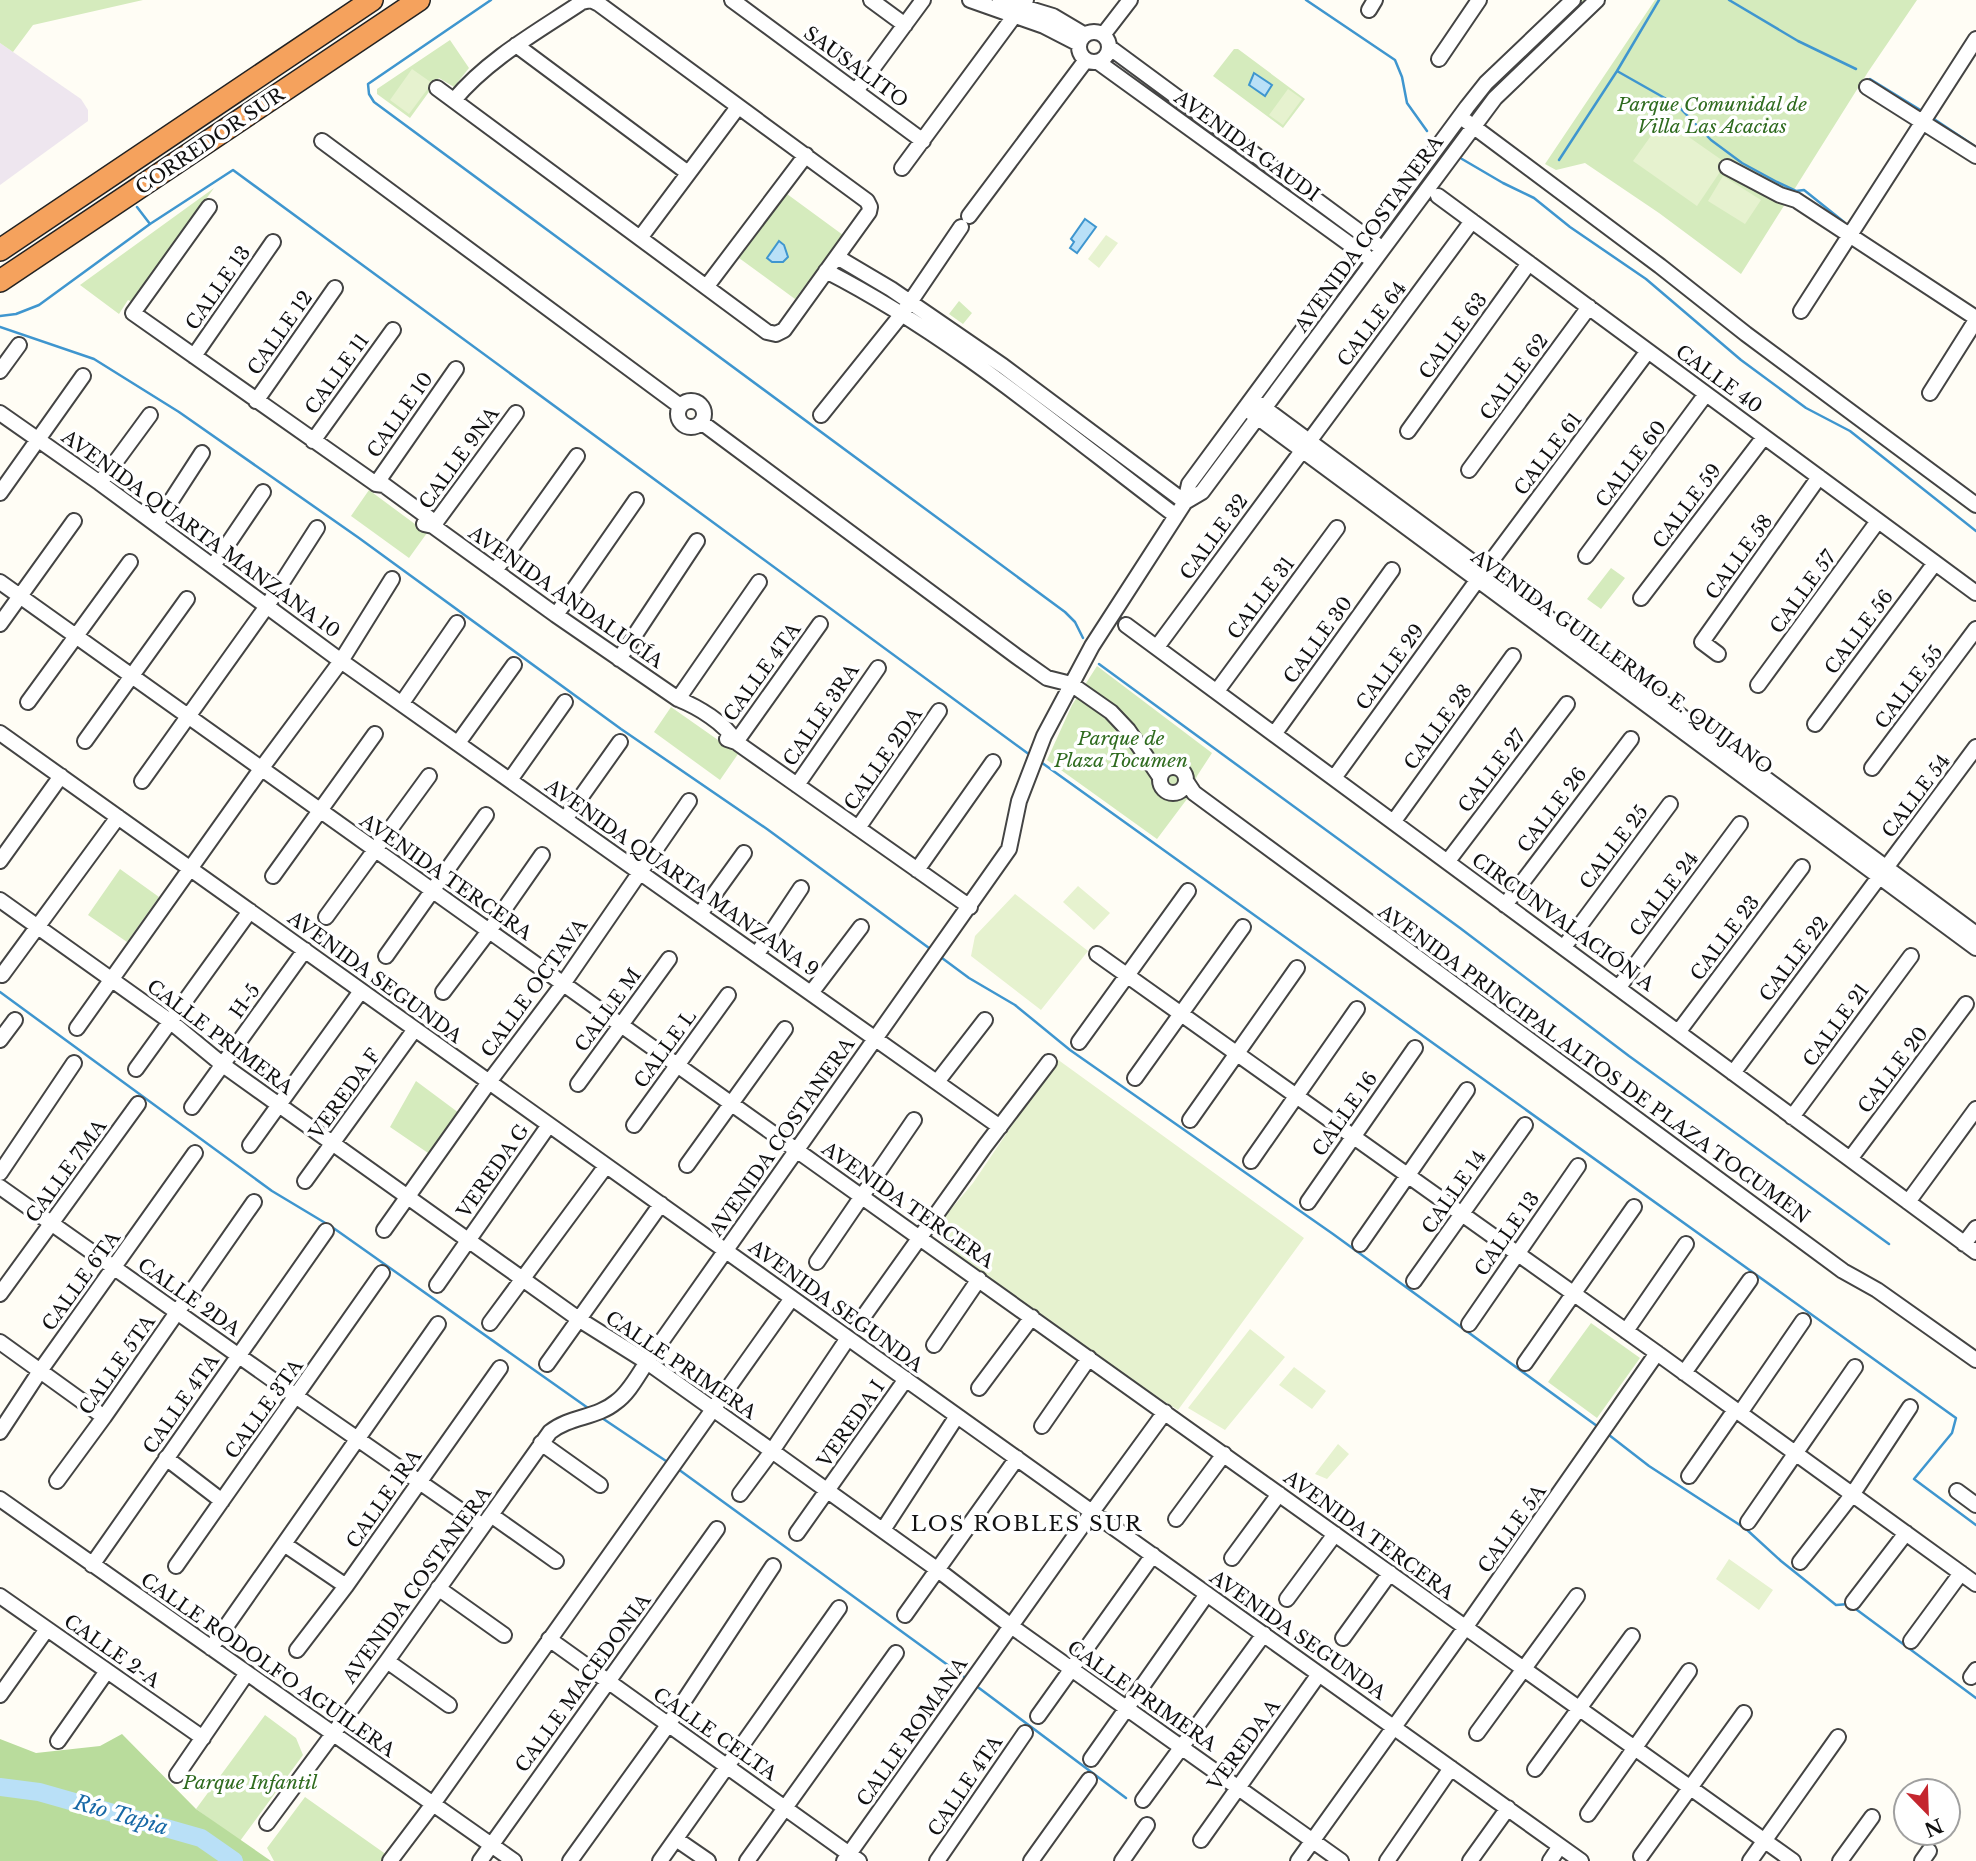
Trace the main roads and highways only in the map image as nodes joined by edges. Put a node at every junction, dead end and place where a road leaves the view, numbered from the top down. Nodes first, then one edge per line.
1 (372, 0) edge
2 (419, 0) edge
3 (0, 250) edge
4 (0, 281) edge

1 - 3 highway, CORREDOR SUR
2 - 4 highway, CORREDOR SUR

